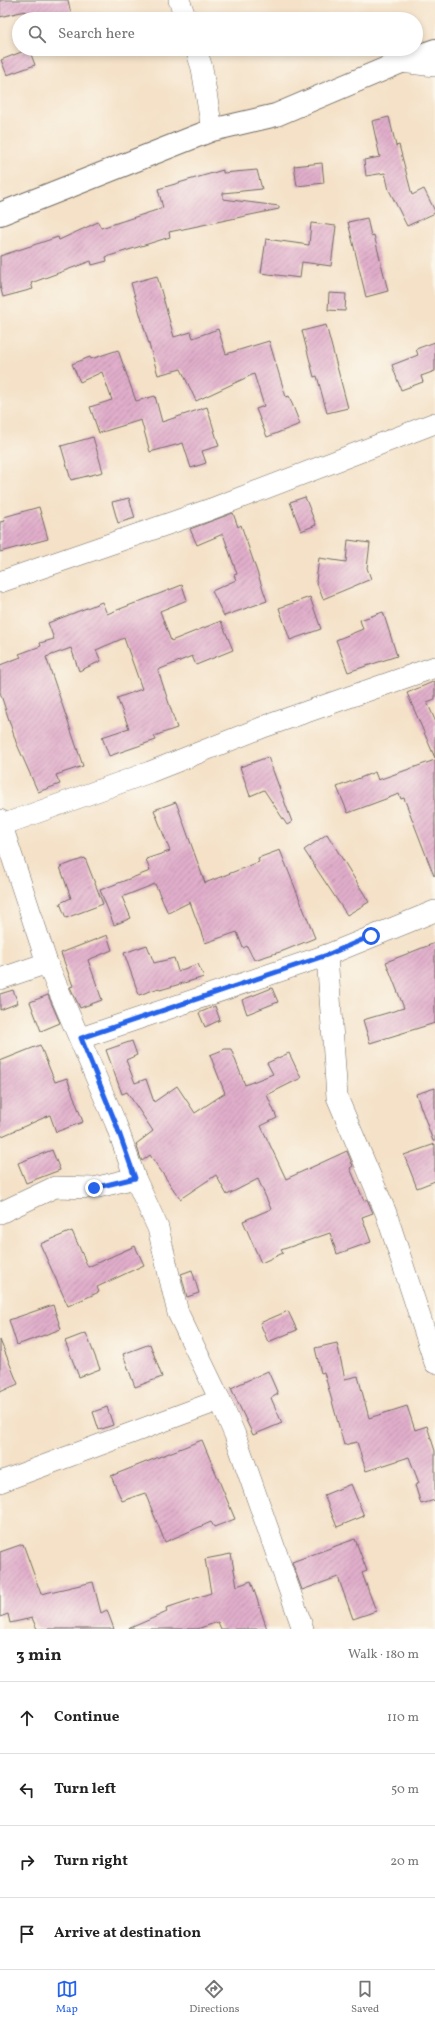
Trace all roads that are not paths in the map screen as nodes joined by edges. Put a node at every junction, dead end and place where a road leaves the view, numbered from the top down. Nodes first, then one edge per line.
1 (179, 0) edge
2 (183, 12) edge
3 (435, 50) edge
4 (423, 54) edge
5 (198, 56) edge
6 (418, 56) edge
7 (401, 62) junction
8 (435, 66) edge
9 (212, 130) junction
10 (0, 214) edge
11 (435, 423) edge
12 (0, 582) edge
13 (435, 666) edge
14 (1, 822) edge
15 (435, 912) edge
16 (327, 955) junction
17 (47, 963) junction
18 (0, 979) edge
19 (81, 1038) junction
20 (135, 1178) junction
21 (0, 1213) edge
22 (435, 1363) edge
23 (220, 1400) junction
24 (0, 1482) edge
25 (303, 1629) edge

1 - 2 street
3 - 4 street
5 - 9 street
6 - 7 street
7 - 8 street
7 - 9 street
9 - 10 street
11 - 12 street
13 - 14 street
14 - 17 street
15 - 16 street
16 - 19 street
16 - 22 street
17 - 18 street
17 - 19 street
19 - 20 street
20 - 21 street
20 - 23 street
23 - 24 street
23 - 25 street

